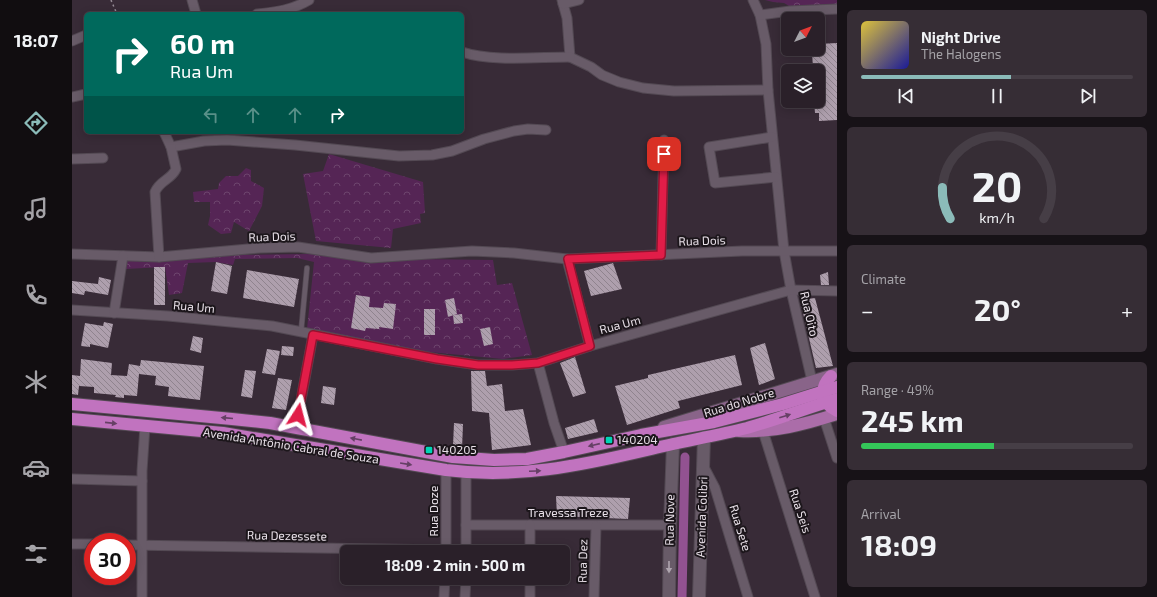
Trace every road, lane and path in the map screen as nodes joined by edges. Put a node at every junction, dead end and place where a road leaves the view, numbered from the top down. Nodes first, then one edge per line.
1 (111, 0) edge
2 (192, 0) edge
3 (310, 0) edge
4 (579, 0) edge
5 (753, 0) edge
6 (563, 2) edge
7 (837, 9) edge
8 (116, 12) edge
9 (195, 12) edge
10 (274, 12) edge
11 (760, 16) junction
12 (84, 36) edge
13 (72, 41) edge
14 (464, 53) edge
15 (570, 57) junction
16 (768, 90) junction
17 (84, 94) edge
18 (72, 97) edge
19 (546, 130) dead end
20 (165, 134) edge
21 (772, 137) junction
22 (664, 140) dead end
23 (171, 148) junction
24 (102, 158) dead end
25 (72, 159) edge
26 (776, 177) junction
27 (784, 251) junction
28 (837, 251) edge
29 (72, 254) edge
30 (661, 255) junction
31 (123, 256) junction
32 (159, 257) junction
33 (568, 259) junction
34 (307, 268) dead end
35 (791, 290) junction
36 (837, 291) edge
37 (72, 310) edge
38 (114, 313) junction
39 (301, 332) junction
40 (313, 335) junction
41 (590, 346) junction
42 (538, 363) junction
43 (834, 375) edge
44 (812, 381) junction
45 (837, 387) edge
46 (829, 398) edge
47 (72, 404) edge
48 (837, 411) edge
49 (837, 414) edge
50 (824, 418) junction
51 (72, 419) edge
52 (145, 426) junction
53 (296, 427) junction
54 (732, 431) junction
55 (763, 431) junction
56 (641, 434) junction
57 (704, 437) junction
58 (672, 444) junction
59 (564, 452) junction
60 (837, 458) edge
61 (704, 467) junction
62 (446, 470) junction
63 (466, 473) junction
64 (72, 479) edge
65 (142, 481) junction
66 (466, 525) junction
67 (530, 525) junction
68 (670, 525) junction
69 (596, 526) junction
70 (72, 544) edge
71 (84, 544) edge
72 (136, 545) edge
73 (142, 545) junction
74 (446, 545) edge
75 (466, 545) edge
76 (530, 545) edge
77 (340, 549) edge
78 (445, 585) edge
79 (466, 585) edge
80 (530, 585) edge
81 (142, 597) edge
82 (444, 597) edge
83 (465, 597) edge
84 (530, 597) edge
85 (594, 597) edge
86 (669, 597) edge
87 (699, 597) edge
88 (748, 597) edge
89 (815, 597) edge

1 - 8 path
2 - 9 street
3 - 10 street
4 - 6 street
5 - 11 street, Rua Oito
6 - 15 street
7 - 11 street
11 - 16 street, Rua Oito
12 - 13 street
14 - 15 street
15 - 16 street
16 - 21 street, Rua Oito
17 - 18 street
19 - 23 street
20 - 23 street
21 - 26 street, Rua Oito
21 - 26 street
22 - 30 street
23 - 32 street
24 - 25 street
26 - 27 street, Rua Oito
27 - 28 street, Rua Dois
27 - 30 street, Rua Dois
27 - 35 street, Rua Oito
29 - 31 street, Rua Dois
30 - 33 street, Rua Dois
31 - 32 street, Rua Dois
31 - 38 street
32 - 33 street, Rua Dois
33 - 41 street
34 - 39 lane
35 - 36 street, Rua Um
35 - 41 street, Rua Um
35 - 44 street, Rua Oito
37 - 38 street, Rua Um
38 - 39 street, Rua Um
39 - 40 street, Rua Um
40 - 42 street, Rua Um
40 - 53 street
41 - 42 street, Rua Um
42 - 59 street
43 - 44 main road, Rua do Nobre
43 - 46 highway
44 - 56 main road, Rua do Nobre
45 - 46 highway, Avenida Antônio Cabral de Souza
46 - 48 highway
54 -> 46 highway, Avenida Antônio Cabral de Souza
46 - 56 highway, Avenida Antônio Cabral de Souza
53 -> 47 highway, Avenida Antônio Cabral de Souza
49 - 50 main road
50 - 55 main road
50 - 60 street
51 -> 52 highway, Avenida Antônio Cabral de Souza
52 -> 62 highway, Avenida Antônio Cabral de Souza
52 - 65 street
59 -> 53 highway, Avenida Antônio Cabral de Souza
54 - 55 main road
54 - 57 highway, Avenida Antônio Cabral de Souza
55 - 89 street, Rua Seis
56 -> 59 highway, Avenida Antônio Cabral de Souza
57 - 58 highway, Avenida Antônio Cabral de Souza
57 - 61 street, Avenida Colibri
63 -> 58 highway, Avenida Antônio Cabral de Souza
58 - 68 street, Rua Nove
61 - 87 street, Avenida Colibri
61 - 88 street, Rua Sete
62 - 63 highway, Avenida Antônio Cabral de Souza
62 - 74 street, Rua Doze
63 - 66 street
64 - 65 street
65 - 73 street
66 - 67 street, Travessa Treze
66 - 75 street
67 - 69 street, Travessa Treze
67 - 76 street
68 - 69 street, Travessa Treze
68 -> 86 street, Rua Nove
69 - 85 street, Rua Dez
70 - 71 street
72 - 73 street, Rua Dezessete
73 - 77 street, Rua Dezessete
73 - 81 street
78 - 82 street
79 - 83 street
80 - 84 street

